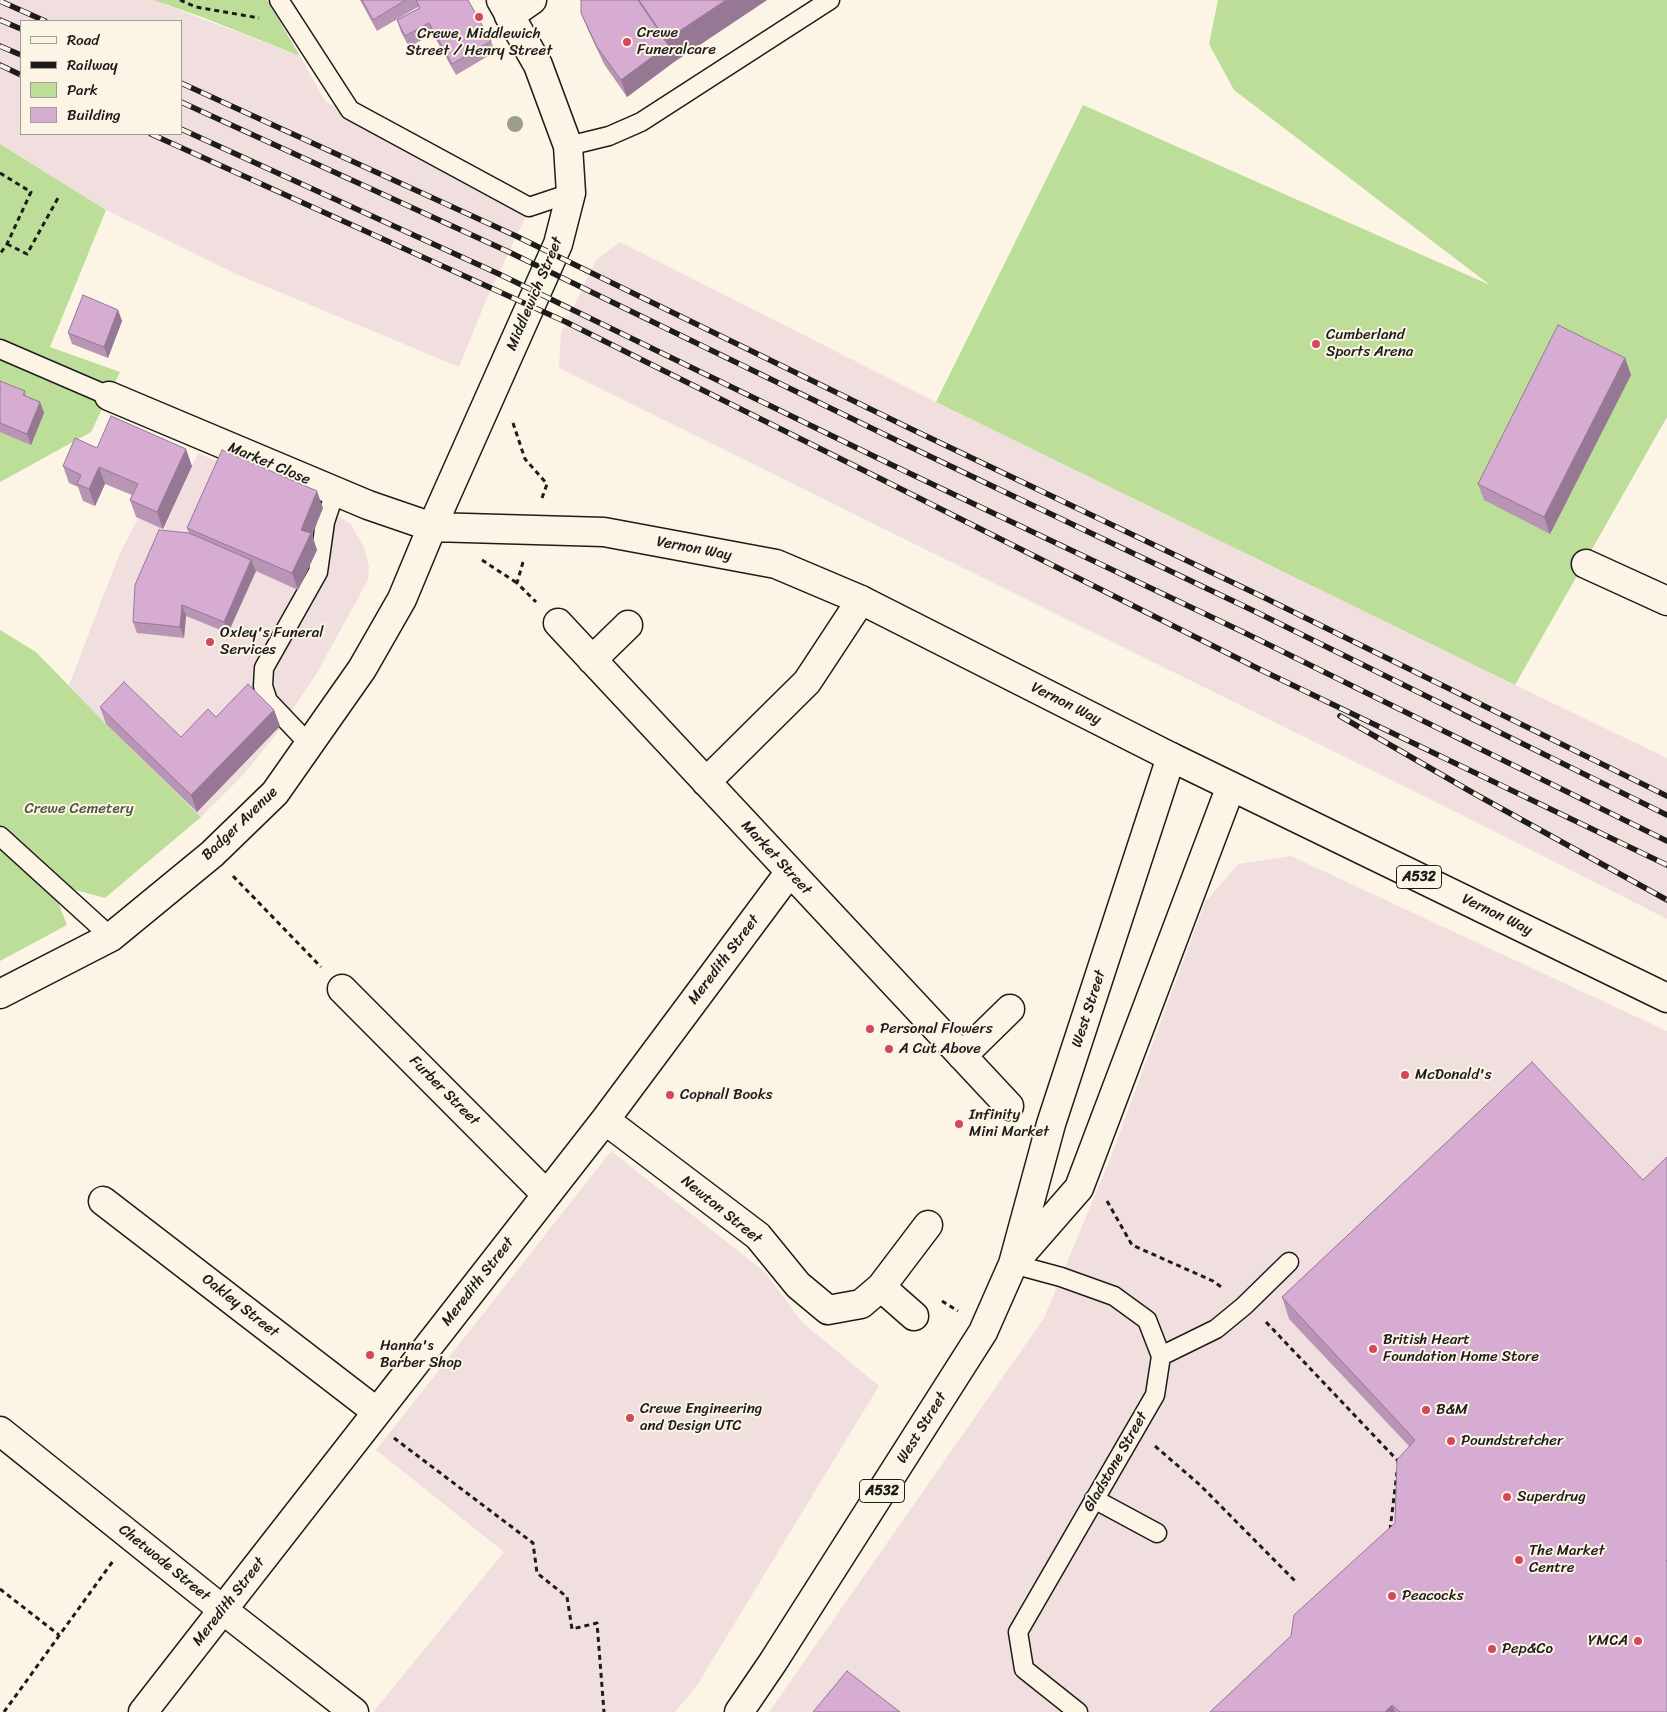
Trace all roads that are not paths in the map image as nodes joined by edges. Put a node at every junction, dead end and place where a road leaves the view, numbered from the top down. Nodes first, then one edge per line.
1 (279, 0) edge
2 (532, 0) edge
3 (830, 0) edge
4 (505, 8) edge
5 (568, 146) junction
6 (571, 193) junction
7 (0, 349) edge
8 (109, 396) joint
9 (335, 492) junction
10 (432, 527) junction
11 (1586, 564) dead end
12 (861, 600) junction
13 (1667, 601) edge
14 (558, 623) road end
15 (628, 625) dead end
16 (592, 660) junction
17 (309, 744) junction
18 (1171, 757) junction
19 (706, 782) junction
20 (1231, 786) junction
21 (0, 836) edge
22 (789, 872) junction
23 (111, 937) junction
24 (342, 989) road end
25 (0, 994) edge
26 (1667, 998) edge
27 (1010, 1009) dead end
28 (962, 1056) junction
29 (1009, 1106) dead end
30 (605, 1120) junction
31 (546, 1194) junction
32 (103, 1201) dead end
33 (928, 1225) dead end
34 (1289, 1262) dead end
35 (1013, 1264) junction
36 (881, 1286) junction
37 (914, 1316) road end
38 (1161, 1356) junction
39 (374, 1416) junction
40 (0, 1430) edge
41 (1094, 1500) junction
42 (1158, 1533) dead end
43 (223, 1610) junction
44 (144, 1712) edge
45 (354, 1712) edge
46 (739, 1712) edge
47 (1078, 1712) edge

1 - 6 lane
2 - 4 street
3 - 5 lane
4 - 5 street, Middlewich Street
5 - 6 street, Middlewich Street
6 - 10 street, Middlewich Street
7 - 8 lane
8 - 9 street, Market Close
9 - 10 street, Market Close
9 - 17 lane
10 - 12 street, Vernon Way
10 - 17 street, Badger Avenue
11 - 13 street
12 - 18 street, Vernon Way
12 - 19 street
14 - 16 street, Market Street
15 - 16 street
16 - 19 street, Market Street
17 - 23 street, Badger Avenue
18 - 20 street, Vernon Way / A532
18 - 35 street, West Street / A532
19 - 22 street, Market Street
20 - 26 street, Vernon Way / A532
20 - 35 street, West Street / A532
21 - 23 lane
22 - 28 street, Market Street
22 - 30 street, Meredith Street
23 - 25 street, Badger Avenue
24 - 31 street, Furber Street
27 - 28 street
28 - 29 street, Market Street
30 - 31 street, Meredith Street
30 - 36 street, Newton Street
31 - 39 street, Meredith Street
32 - 39 street, Oakley Street
33 - 36 street, Newton Street
34 - 38 lane
35 - 38 lane, Gladstone Street
35 - 46 street, West Street / A532
36 - 37 street
38 - 41 lane, Gladstone Street
39 - 43 street, Meredith Street
40 - 43 street, Chetwode Street
41 - 42 lane
41 - 47 lane, Gladstone Street
43 - 44 street, Meredith Street
43 - 45 street, Chetwode Street

